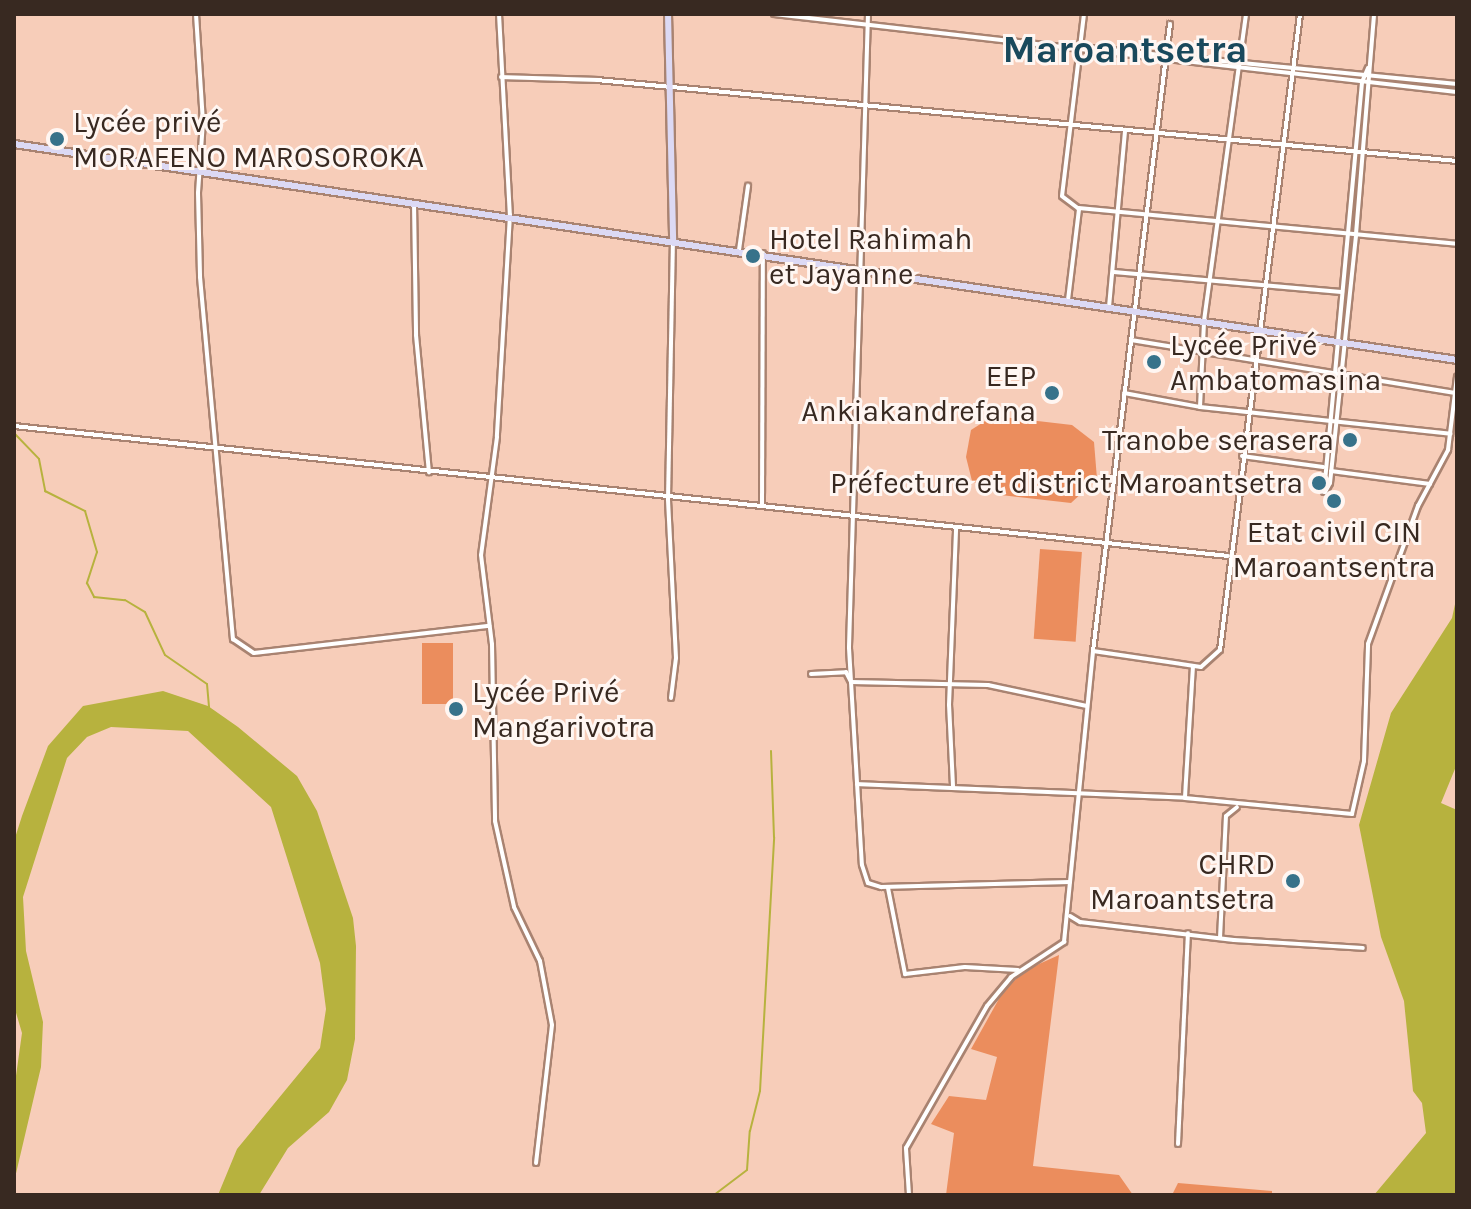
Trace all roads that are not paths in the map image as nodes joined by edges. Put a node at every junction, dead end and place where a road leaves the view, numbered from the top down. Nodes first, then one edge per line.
1 (196, 14) edge
2 (499, 14) edge
3 (668, 14) edge
4 (774, 14) edge
5 (868, 14) edge
6 (1084, 14) edge
7 (1246, 14) edge
8 (1300, 14) edge
9 (1374, 14) edge
10 (1170, 24) dead end
11 (867, 25) junction
12 (1080, 47) junction
13 (1168, 54) junction
14 (1167, 60) junction
15 (1239, 61) junction
16 (1292, 67) junction
17 (1237, 68) junction
18 (1368, 68) junction
19 (1291, 74) junction
20 (1363, 75) junction
21 (1370, 76) junction
22 (501, 77) junction
23 (1362, 82) junction
24 (1370, 83) junction
25 (1457, 84) edge
26 (670, 88) junction
27 (1457, 92) edge
28 (864, 107) junction
29 (1072, 126) junction
30 (1125, 130) junction
31 (1157, 132) junction
32 (1228, 141) junction
33 (14, 144) edge
34 (1282, 147) junction
35 (1355, 150) junction
36 (1364, 150) junction
37 (1457, 161) edge
38 (200, 172) junction
39 (748, 186) dead end
40 (414, 203) junction
41 (1078, 208) junction
42 (1119, 212) junction
43 (510, 215) junction
44 (1147, 215) junction
45 (1219, 222) junction
46 (1274, 225) junction
47 (1348, 233) junction
48 (1356, 234) junction
49 (673, 240) junction
50 (1457, 244) edge
51 (739, 250) junction
52 (763, 253) junction
53 (863, 267) junction
54 (1113, 272) junction
55 (1142, 273) junction
56 (1210, 282) junction
57 (1265, 288) junction
58 (1342, 292) junction
59 (1068, 300) junction
60 (1109, 307) junction
61 (1137, 311) junction
62 (1204, 321) junction
63 (1261, 330) junction
64 (1131, 340) junction
65 (1341, 342) junction
66 (1206, 352) junction
67 (1258, 359) junction
68 (1457, 360) edge
69 (1334, 371) junction
70 (1341, 372) junction
71 (1457, 377) edge
72 (1124, 393) junction
73 (1454, 393) junction
74 (1200, 407) junction
75 (1250, 413) junction
76 (1329, 421) junction
77 (1336, 421) junction
78 (15, 426) edge
79 (1452, 434) junction
80 (219, 450) junction
81 (1242, 456) junction
82 (1324, 467) junction
83 (1331, 471) junction
84 (429, 472) junction
85 (490, 478) junction
86 (1430, 485) junction
87 (668, 499) junction
88 (762, 506) junction
89 (851, 515) junction
90 (956, 527) junction
91 (1106, 543) junction
92 (1228, 556) junction
93 (489, 626) junction
94 (1093, 651) junction
95 (1193, 666) junction
96 (811, 674) dead end
97 (851, 682) junction
98 (951, 683) junction
99 (671, 698) dead end
100 (1087, 706) junction
101 (857, 784) junction
102 (953, 786) junction
103 (1080, 795) junction
104 (1185, 798) junction
105 (1239, 806) junction
106 (1070, 882) junction
107 (888, 888) junction
108 (1068, 914) junction
109 (1188, 933) junction
110 (1220, 938) junction
111 (1363, 948) dead end
112 (1019, 970) junction
113 (1178, 1144) dead end
114 (536, 1163) dead end
115 (909, 1195) edge

1 - 38 street
2 - 22 street
3 - 26 main road
4 - 11 street
5 - 11 street
6 - 12 street
7 - 15 street
8 - 16 street
9 - 18 street
10 - 13 street
11 - 12 street
11 - 28 street
12 - 13 street
12 - 14 street
12 - 29 street
13 - 14 street
13 - 15 street
14 - 17 street
14 - 31 street
15 - 16 street
15 - 17 street
16 - 19 street
16 - 20 street
17 - 19 street
17 - 32 street
18 - 20 street
18 - 21 street
19 - 23 street
19 - 34 street
20 - 21 street
20 - 23 street
21 - 24 street
21 - 25 street
22 - 26 street
22 - 43 street
23 - 24 street
23 - 35 street
24 - 27 street
24 - 36 street
26 - 28 street
26 - 49 main road
28 - 29 street
28 - 53 street
29 - 30 street
29 - 41 street
30 - 31 street
30 - 42 street
31 - 32 street
31 - 44 street
32 - 34 street
32 - 45 street
33 - 38 main road
34 - 35 street
34 - 46 street
35 - 36 street
35 - 47 street
36 - 37 street
36 - 48 street
38 - 40 main road
38 - 80 street
39 - 51 street
40 - 43 main road
40 - 84 street
41 - 42 street
41 - 59 street
42 - 44 street
42 - 54 street
43 - 49 main road
43 - 85 street
44 - 45 street
44 - 55 street
45 - 46 street
45 - 56 street
46 - 47 street
46 - 57 street
47 - 48 street
47 - 58 street
48 - 50 street
48 - 65 street
49 - 51 main road
49 - 87 street
51 - 52 main road
52 - 53 main road
52 - 88 street
53 - 59 main road
53 - 89 street
54 - 55 street
54 - 60 street
55 - 56 street
55 - 61 street
56 - 57 street
56 - 62 street
57 - 58 street
57 - 63 street
58 - 65 street
59 - 60 main road
60 - 61 main road
61 - 62 main road
61 - 64 street
62 - 63 main road
62 - 66 street
63 - 65 main road
63 - 67 street
64 - 66 street
64 - 72 street
65 - 68 main road
65 - 69 street
65 - 70 street
66 - 67 street
66 - 74 street
67 - 69 street
67 - 75 street
69 - 70 street
69 - 76 street
70 - 73 street
70 - 77 street
71 - 73 street
72 - 74 street
72 - 91 street
73 - 79 street
74 - 75 street
75 - 76 street
75 - 81 street
76 - 77 street
76 - 82 street
77 - 79 street
77 - 83 street
78 - 80 street
79 - 86 street
80 - 84 street
80 - 93 street
81 - 82 street
81 - 92 street
82 - 83 street
82 - 83 street
83 - 86 street
84 - 85 street
85 - 87 street
85 - 93 street
86 - 105 street
87 - 88 street
87 - 99 street
88 - 89 street
89 - 90 street
89 - 97 street
90 - 91 street
90 - 98 street
91 - 92 street
91 - 94 street
92 - 95 street
93 - 114 street
94 - 95 street
94 - 100 street
95 - 104 street
96 - 97 street
97 - 98 street
97 - 101 street
98 - 100 street
98 - 102 street
100 - 103 street
101 - 102 street
101 - 107 street
102 - 103 street
103 - 104 street
103 - 106 street
104 - 105 street
105 - 110 street
106 - 107 street
106 - 108 street
107 - 112 street
108 - 109 street
108 - 112 street
109 - 110 street
109 - 113 street
110 - 111 street
112 - 115 street

